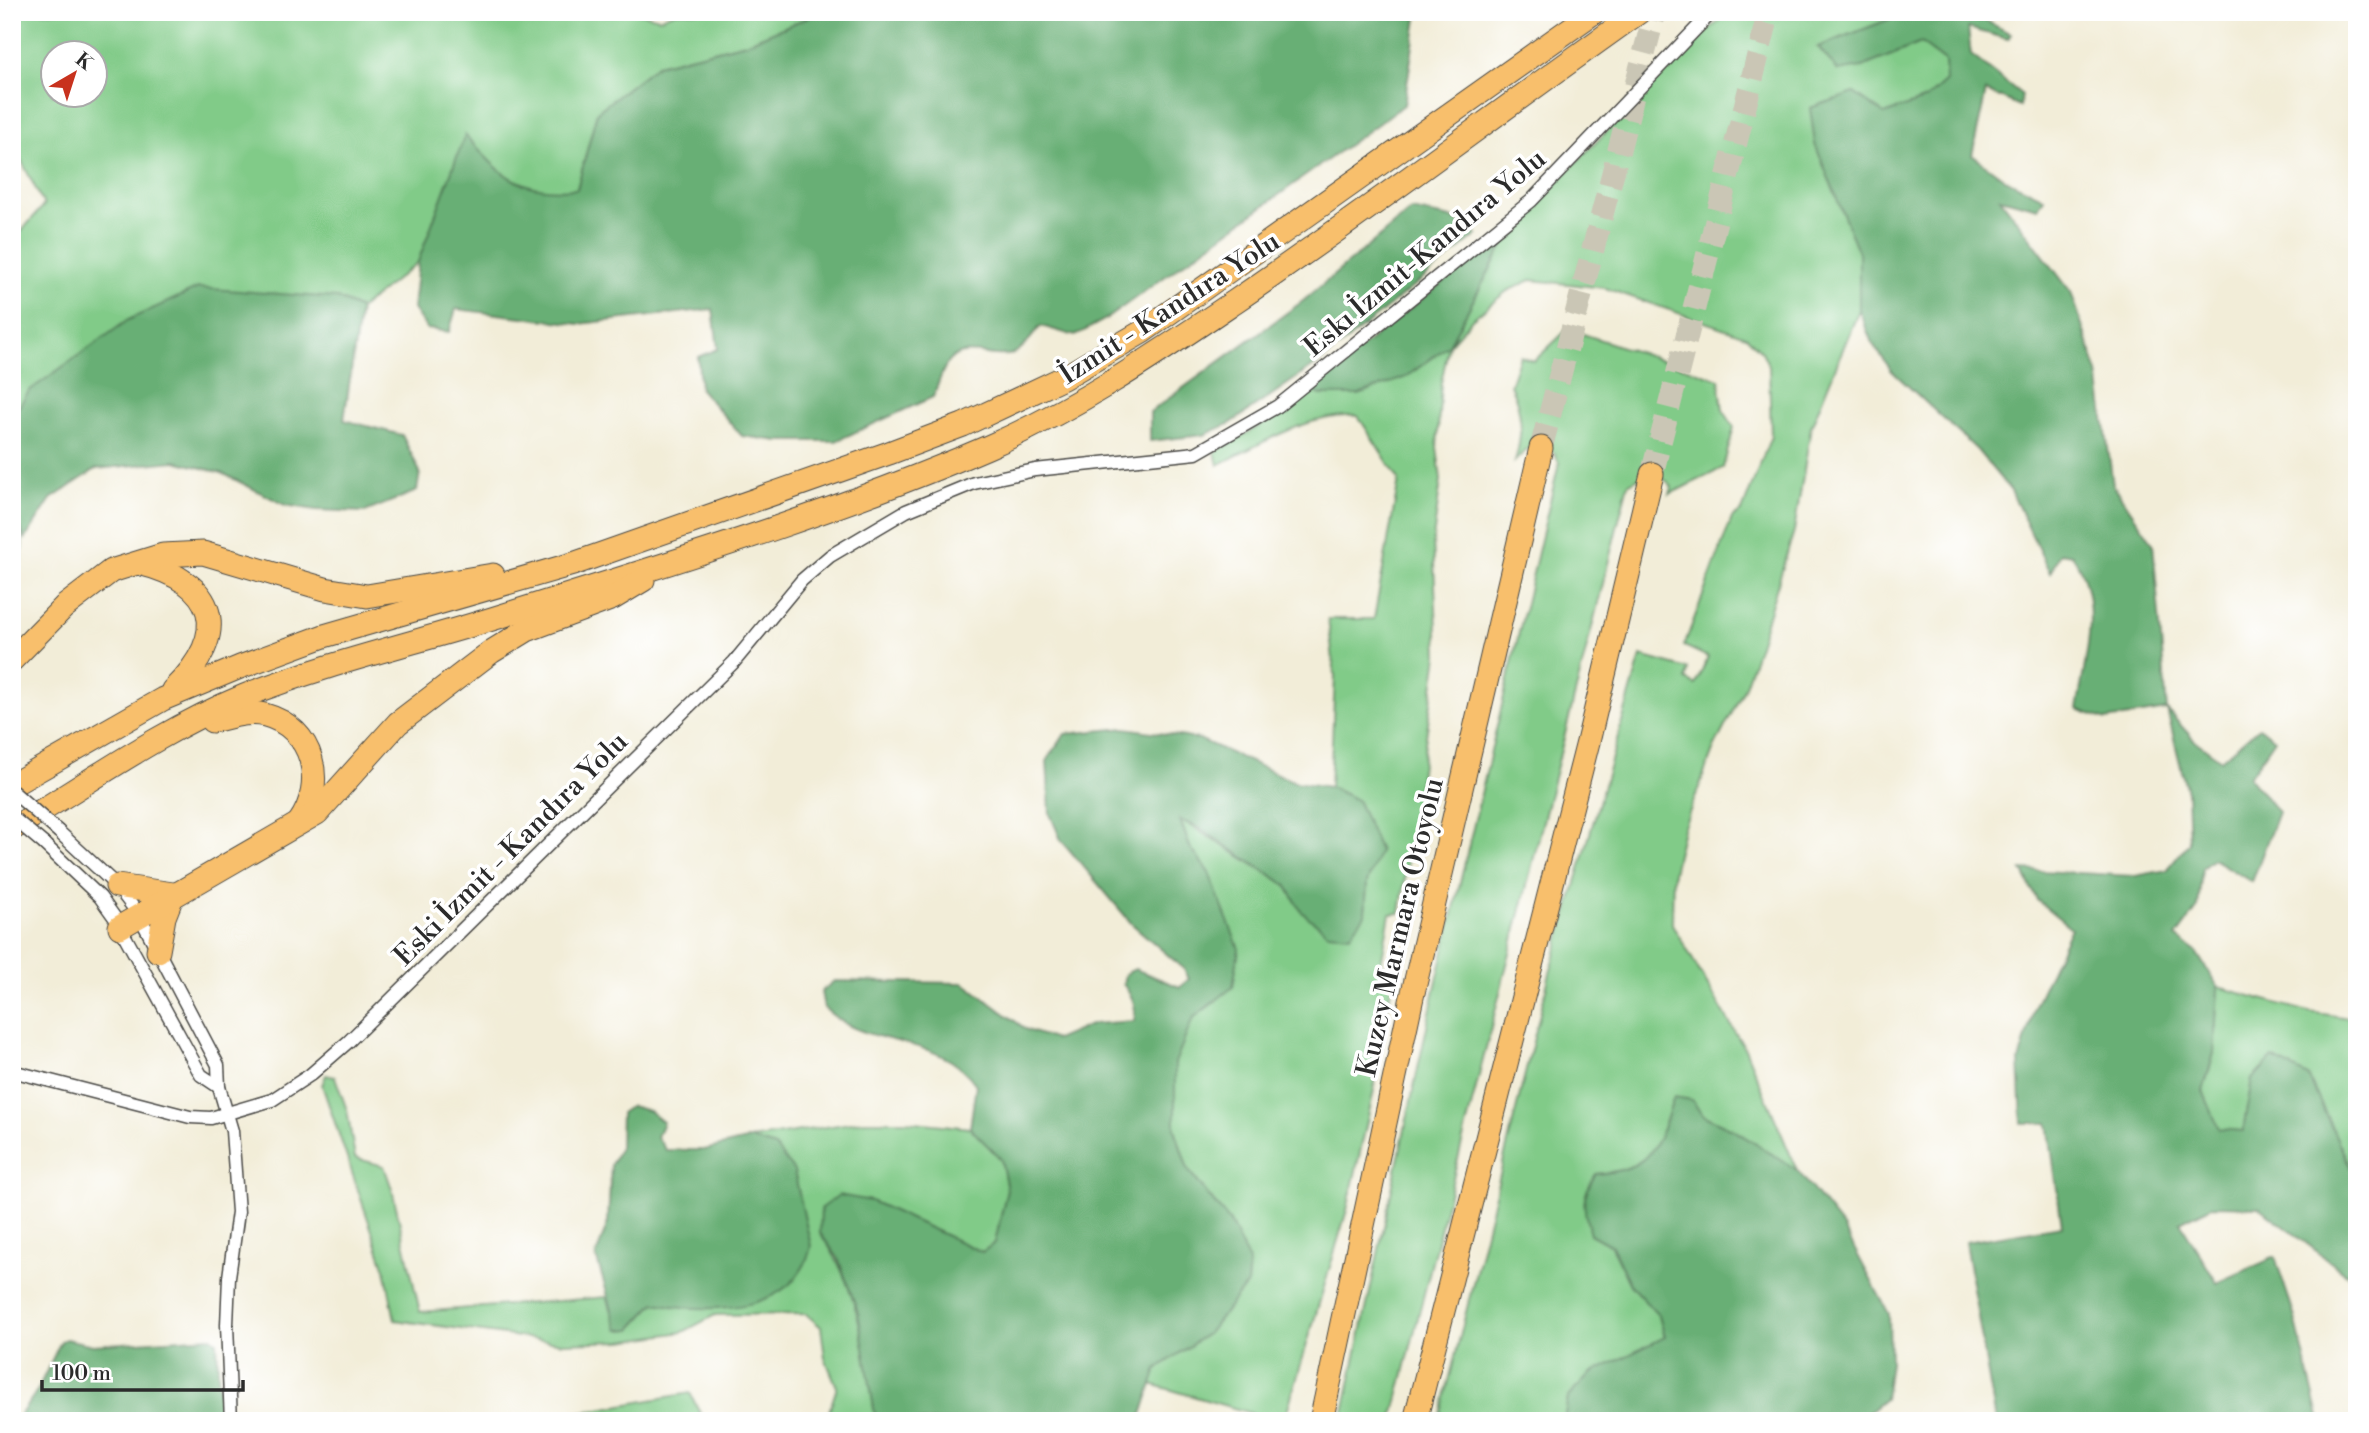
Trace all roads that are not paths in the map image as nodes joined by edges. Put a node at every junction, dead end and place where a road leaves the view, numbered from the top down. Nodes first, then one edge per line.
1 (1594, 12) edge
2 (1639, 12) edge
3 (1712, 12) edge
4 (1541, 448) tunnel mouth
5 (1652, 474) tunnel mouth
6 (682, 557) junction
7 (136, 562) junction
8 (573, 564) junction
9 (802, 580) joint
10 (12, 660) edge
11 (163, 699) junction
12 (173, 729) junction
13 (12, 785) edge
14 (12, 791) edge
15 (12, 817) edge
16 (298, 826) junction
17 (12, 829) edge
18 (117, 886) junction
19 (173, 894) junction
20 (130, 921) junction
21 (158, 951) junction
22 (12, 1071) edge
23 (219, 1087) junction
24 (226, 1115) junction
25 (231, 1421) edge
26 (1321, 1421) edge
27 (1415, 1421) edge

1 - 8 highway
2 - 6 highway, İzmit - Kandıra Yolu
3 - 9 street, Eskı İzmit-Kandıra Yolu
4 - 26 highway, Kuzey Marmara Otoyolu
5 - 27 highway
6 - 12 highway
6 - 16 highway
7 - 8 highway
7 - 10 highway
7 - 11 highway
8 - 11 highway
9 - 24 street, Eski İzmit - Kandıra Yolu
11 - 13 highway
12 - 16 highway
12 - 17 highway
14 - 18 street, bridge
15 - 20 street, bridge
16 - 19 highway
18 - 19 highway
18 - 20 street
19 - 20 highway
19 - 21 highway
20 - 21 street
20 - 23 street
21 - 23 street
22 - 24 street, Eski İzmit - Kandıra Yolu
23 - 24 street
24 - 25 street

